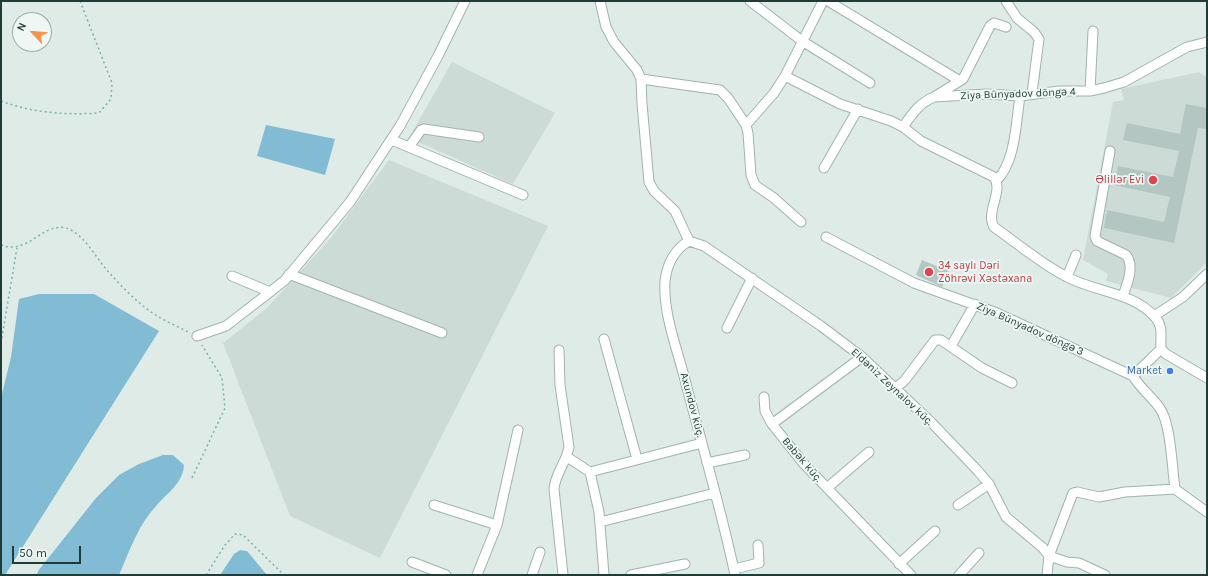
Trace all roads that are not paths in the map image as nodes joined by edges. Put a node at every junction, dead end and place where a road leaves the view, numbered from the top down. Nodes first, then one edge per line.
1 (465, 1) edge
2 (600, 1) edge
3 (750, 1) edge
4 (823, 1) edge
5 (828, 1) edge
6 (1006, 1) edge
7 (1006, 27) dead end
8 (1092, 32) dead end
9 (802, 41) junction
10 (1207, 42) edge
11 (785, 76) junction
12 (641, 79) junction
13 (960, 81) junction
14 (870, 84) dead end
15 (1090, 91) junction
16 (1032, 93) junction
17 (1020, 96) junction
18 (934, 97) junction
19 (858, 109) junction
20 (746, 125) junction
21 (903, 127) junction
22 (479, 137) dead end
23 (392, 140) junction
24 (408, 147) junction
25 (1110, 151) dead end
26 (824, 168) dead end
27 (996, 181) junction
28 (522, 195) dead end
29 (801, 222) dead end
30 (826, 237) dead end
31 (689, 241) junction
32 (1076, 256) dead end
33 (289, 274) junction
34 (1207, 274) edge
35 (232, 276) dead end
36 (1067, 277) junction
37 (752, 278) junction
38 (270, 292) junction
39 (1123, 296) junction
40 (975, 304) junction
41 (1154, 316) junction
42 (727, 328) dead end
43 (442, 333) dead end
44 (197, 336) road end
45 (604, 339) dead end
46 (951, 346) junction
47 (1161, 349) junction
48 (559, 350) dead end
49 (862, 357) junction
50 (1133, 376) junction
51 (1207, 378) edge
52 (1012, 383) dead end
53 (895, 389) junction
54 (764, 397) dead end
55 (772, 424) junction
56 (518, 430) dead end
57 (702, 443) junction
58 (869, 452) dead end
59 (745, 455) dead end
60 (567, 457) junction
61 (637, 460) junction
62 (707, 463) junction
63 (590, 472) junction
64 (988, 484) junction
65 (827, 488) junction
66 (1175, 489) junction
67 (715, 492) junction
68 (434, 504) dead end
69 (958, 505) dead end
70 (1207, 512) edge
71 (600, 522) junction
72 (496, 525) junction
73 (935, 531) dead end
74 (758, 545) dead end
75 (540, 552) dead end
76 (979, 553) dead end
77 (1049, 556) junction
78 (412, 562) dead end
79 (685, 564) dead end
80 (899, 564) junction
81 (735, 572) edge
82 (446, 575) edge
83 (477, 575) edge
84 (532, 575) edge
85 (563, 575) edge
86 (604, 575) edge
87 (631, 575) edge
88 (911, 575) edge
89 (958, 575) edge
90 (1047, 575) edge
91 (1105, 575) edge

1 - 23 street
2 - 12 street
3 - 9 street
4 - 9 street
5 - 13 street
6 - 16 street
7 - 13 street
8 - 15 street
9 - 11 street
9 - 14 street
10 - 15 street, Ziya Bünyadov döngə 4
11 - 19 street
11 - 20 street
12 - 20 street
12 - 31 street
13 - 18 street
15 - 16 street, Ziya Bünyadov döngə 4
16 - 17 street, Ziya Bünyadov döngə 4
17 - 18 street, Ziya Bünyadov döngə 4
17 - 27 street
18 - 21 street, Ziya Bünyadov döngə 4
19 - 21 street
19 - 26 street
20 - 29 street
21 - 27 street
22 - 24 street
23 - 24 street
23 - 33 street
24 - 28 street
25 - 39 street
27 - 36 street
30 - 40 street, Ziya Bünyadov döngə 3
31 - 37 street, Eldəniz Zeynalov küç.
31 - 57 street, Axundov küç.
32 - 36 street
33 - 38 street
33 - 43 street
34 - 41 street
35 - 38 street
36 - 39 street
37 - 42 street
37 - 49 street, Eldəniz Zeynalov küç.
38 - 44 street
39 - 41 street
40 - 46 street
40 - 50 street, Ziya Bünyadov döngə 3
41 - 47 street
45 - 61 street
46 - 52 street
46 - 53 street
47 - 50 street
47 - 51 street
48 - 60 street
49 - 53 street, Eldəniz Zeynalov küç.
49 - 55 street
50 - 66 street
53 - 64 street, Eldəniz Zeynalov küç.
54 - 55 street, Babək küç.
55 - 65 street, Babək küç.
56 - 72 street
57 - 61 street
57 - 62 street, Axundov küç.
58 - 65 street
59 - 62 street
60 - 63 street
60 - 85 street
61 - 63 street
62 - 67 street, Axundov küç.
63 - 71 street
64 - 69 street
64 - 77 street, Eldəniz Zeynalov küç.
65 - 80 street, Babək küç.
66 - 70 street
66 - 77 street
67 - 71 street
67 - 81 street, Axundov küç.
68 - 72 street
71 - 86 street
72 - 83 street
73 - 80 street
74 - 81 street
75 - 84 street
76 - 89 street
77 - 90 street
77 - 91 street
78 - 82 street
79 - 87 street
80 - 88 street, Babək küç.

